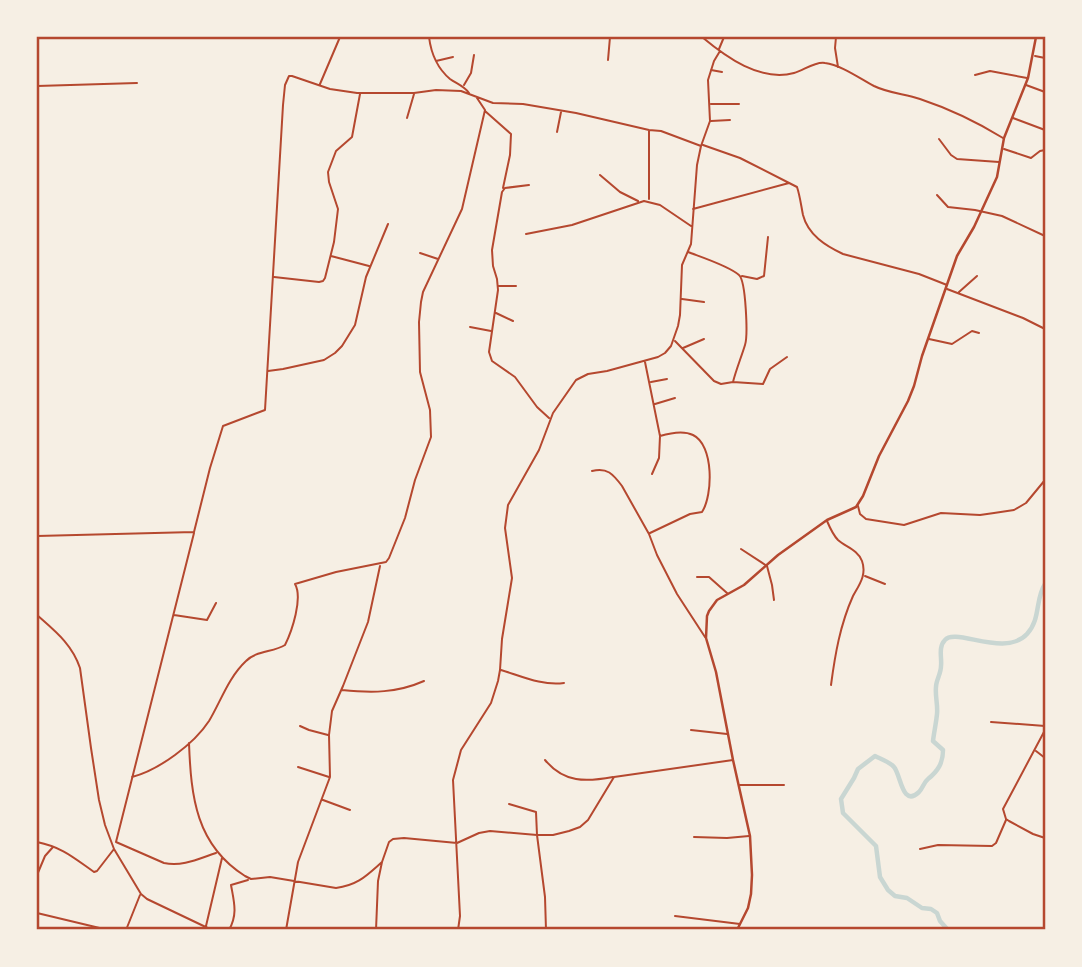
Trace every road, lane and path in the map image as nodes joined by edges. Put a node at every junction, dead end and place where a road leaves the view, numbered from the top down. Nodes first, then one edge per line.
1 (339, 37) edge
2 (429, 37) edge
3 (610, 37) edge
4 (702, 37) edge
5 (724, 37) edge
6 (836, 37) edge
7 (1036, 37) edge
8 (719, 51) junction
9 (474, 55) dead end
10 (1034, 55) junction
11 (453, 57) dead end
12 (1045, 58) edge
13 (608, 60) dead end
14 (435, 61) junction
15 (839, 68) junction
16 (710, 70) junction
17 (722, 72) dead end
18 (975, 75) dead end
19 (1028, 78) junction
20 (137, 83) dead end
21 (320, 85) junction
22 (1025, 85) junction
23 (37, 86) edge
24 (464, 86) junction
25 (1045, 92) edge
26 (360, 93) junction
27 (414, 93) junction
28 (470, 94) junction
29 (476, 97) junction
30 (710, 104) junction
31 (739, 104) dead end
32 (485, 110) junction
33 (561, 111) junction
34 (407, 118) dead end
35 (1012, 118) junction
36 (730, 120) dead end
37 (710, 121) junction
38 (649, 130) junction
39 (1045, 130) edge
40 (557, 132) dead end
41 (1004, 138) junction
42 (939, 139) dead end
43 (701, 145) junction
44 (1003, 149) junction
45 (1045, 150) edge
46 (1000, 162) junction
47 (600, 176) dead end
48 (790, 183) junction
49 (529, 185) dead end
50 (503, 190) junction
51 (937, 195) dead end
52 (649, 201) junction
53 (639, 202) junction
54 (693, 209) junction
55 (981, 211) junction
56 (387, 224) dead end
57 (692, 226) junction
58 (526, 234) dead end
59 (1045, 236) edge
60 (768, 237) dead end
61 (688, 252) junction
62 (420, 253) dead end
63 (331, 256) junction
64 (439, 259) junction
65 (370, 267) junction
66 (741, 276) junction
67 (977, 276) dead end
68 (273, 277) junction
69 (498, 286) junction
70 (516, 286) dead end
71 (946, 287) junction
72 (958, 292) junction
73 (681, 299) junction
74 (704, 302) dead end
75 (495, 312) junction
76 (513, 321) dead end
77 (470, 327) dead end
78 (1045, 329) edge
79 (492, 331) junction
80 (979, 333) dead end
81 (704, 339) dead end
82 (928, 339) junction
83 (674, 340) junction
84 (682, 348) junction
85 (787, 357) dead end
86 (645, 361) junction
87 (267, 371) junction
88 (667, 379) dead end
89 (650, 382) junction
90 (733, 382) junction
91 (675, 398) dead end
92 (654, 404) junction
93 (550, 419) junction
94 (660, 436) junction
95 (592, 471) dead end
96 (652, 474) dead end
97 (1045, 480) edge
98 (858, 505) junction
99 (827, 520) junction
100 (194, 532) junction
101 (649, 534) junction
102 (37, 537) edge
103 (741, 549) dead end
104 (380, 564) junction
105 (767, 566) junction
106 (864, 576) junction
107 (697, 577) dead end
108 (885, 584) dead end
109 (728, 594) junction
110 (774, 600) dead end
111 (216, 603) dead end
112 (37, 615) edge
113 (173, 615) junction
114 (706, 638) junction
115 (500, 670) junction
116 (424, 681) dead end
117 (564, 683) dead end
118 (831, 685) dead end
119 (341, 690) junction
120 (991, 722) dead end
121 (300, 726) dead end
122 (691, 730) dead end
123 (1045, 731) edge
124 (728, 734) junction
125 (329, 735) junction
126 (189, 742) junction
127 (1035, 751) junction
128 (1045, 758) edge
129 (545, 760) dead end
130 (733, 760) junction
131 (298, 767) dead end
132 (132, 777) junction
133 (330, 777) junction
134 (614, 777) junction
135 (739, 785) junction
136 (784, 785) dead end
137 (322, 800) junction
138 (509, 804) dead end
139 (350, 810) dead end
140 (1006, 819) junction
141 (537, 835) junction
142 (750, 836) junction
143 (694, 837) dead end
144 (1045, 838) edge
145 (37, 842) edge
146 (111, 842) junction
147 (116, 842) junction
148 (457, 843) junction
149 (53, 846) junction
150 (114, 849) junction
151 (920, 849) dead end
152 (216, 853) junction
153 (222, 858) junction
154 (382, 862) junction
155 (37, 875) edge
156 (251, 879) junction
157 (295, 882) junction
158 (141, 894) junction
159 (37, 913) edge
160 (675, 916) dead end
161 (741, 924) junction
162 (206, 927) junction
163 (108, 930) edge
164 (126, 930) edge
165 (212, 930) edge
166 (229, 930) edge
167 (286, 930) edge
168 (376, 930) edge
169 (458, 930) edge
170 (546, 930) edge
171 (737, 930) edge

1 - 21 street
2 - 14 street
3 - 13 street
4 - 8 street
5 - 8 street
6 - 15 street
7 - 10 street
8 - 15 street
8 - 16 street
9 - 24 street
10 - 12 street
10 - 19 street
11 - 14 street
14 - 24 street
15 - 41 street
16 - 17 street
16 - 30 street
18 - 19 street
19 - 22 street
20 - 23 street
21 - 26 street
21 - 68 street
22 - 25 street
22 - 35 street
24 - 28 street
26 - 27 street
26 - 63 street
27 - 28 street
27 - 34 street
28 - 29 street
29 - 32 street
29 - 33 street
30 - 31 street
30 - 37 street
32 - 50 street
32 - 64 street
33 - 38 street
33 - 40 street
35 - 39 street
35 - 41 street
36 - 37 street
37 - 43 street
38 - 43 street
38 - 52 street
41 - 44 street
42 - 46 street
43 - 48 street
43 - 54 street
44 - 45 street
44 - 46 street
46 - 55 street
47 - 53 street
48 - 54 street
48 - 71 street
49 - 50 street
50 - 69 street
51 - 55 street
52 - 53 street
52 - 57 street
53 - 58 street
54 - 57 street
55 - 59 street
55 - 71 street
56 - 65 street
57 - 61 street
60 - 66 street
61 - 66 street
61 - 73 street
62 - 64 street
63 - 65 street
63 - 68 street
64 - 104 street
65 - 87 street
66 - 90 street
67 - 72 street
68 - 87 street
69 - 70 street
69 - 75 street
71 - 72 street
71 - 82 street
72 - 78 street
73 - 74 street
73 - 83 street
75 - 76 street
75 - 79 street
77 - 79 street
79 - 93 street
80 - 82 street
81 - 84 street
82 - 98 street
83 - 84 street
83 - 86 street
84 - 90 street
85 - 90 street
86 - 89 street
86 - 93 street
87 - 100 street
88 - 89 street
89 - 92 street
91 - 92 street
92 - 94 street
93 - 115 street
94 - 96 street
94 - 101 street
95 - 101 street
97 - 98 street
98 - 99 street
99 - 105 street
99 - 106 street
100 - 102 street
100 - 113 street
101 - 114 street
103 - 105 street
104 - 119 street
104 - 126 street
105 - 109 street
105 - 110 street
106 - 108 street
106 - 118 street
107 - 109 street
109 - 114 street
111 - 113 street
112 - 146 street
113 - 132 street
114 - 124 street
115 - 117 street
115 - 148 street
116 - 119 street
119 - 125 street
120 - 123 street
121 - 125 street
122 - 124 street
123 - 127 street
124 - 130 street
125 - 133 street
126 - 132 street
126 - 152 street
127 - 128 street
127 - 140 street
129 - 134 street
130 - 134 street
130 - 135 street
131 - 133 street
132 - 147 street
133 - 137 street
134 - 141 street
135 - 136 street
135 - 142 street
137 - 139 street
137 - 157 street
138 - 141 street
140 - 144 street
140 - 151 street
141 - 148 street
141 - 170 street
142 - 143 street
142 - 161 street
145 - 149 street
146 - 147 street
146 - 150 street
147 - 152 street
148 - 154 street
148 - 169 street
149 - 150 street
149 - 155 street
150 - 158 street
152 - 153 street
153 - 156 street
153 - 162 street
154 - 157 street
154 - 168 street
156 - 157 street
156 - 166 street
157 - 167 street
158 - 162 street
158 - 164 street
159 - 163 street
160 - 161 street
161 - 171 street
162 - 165 street

